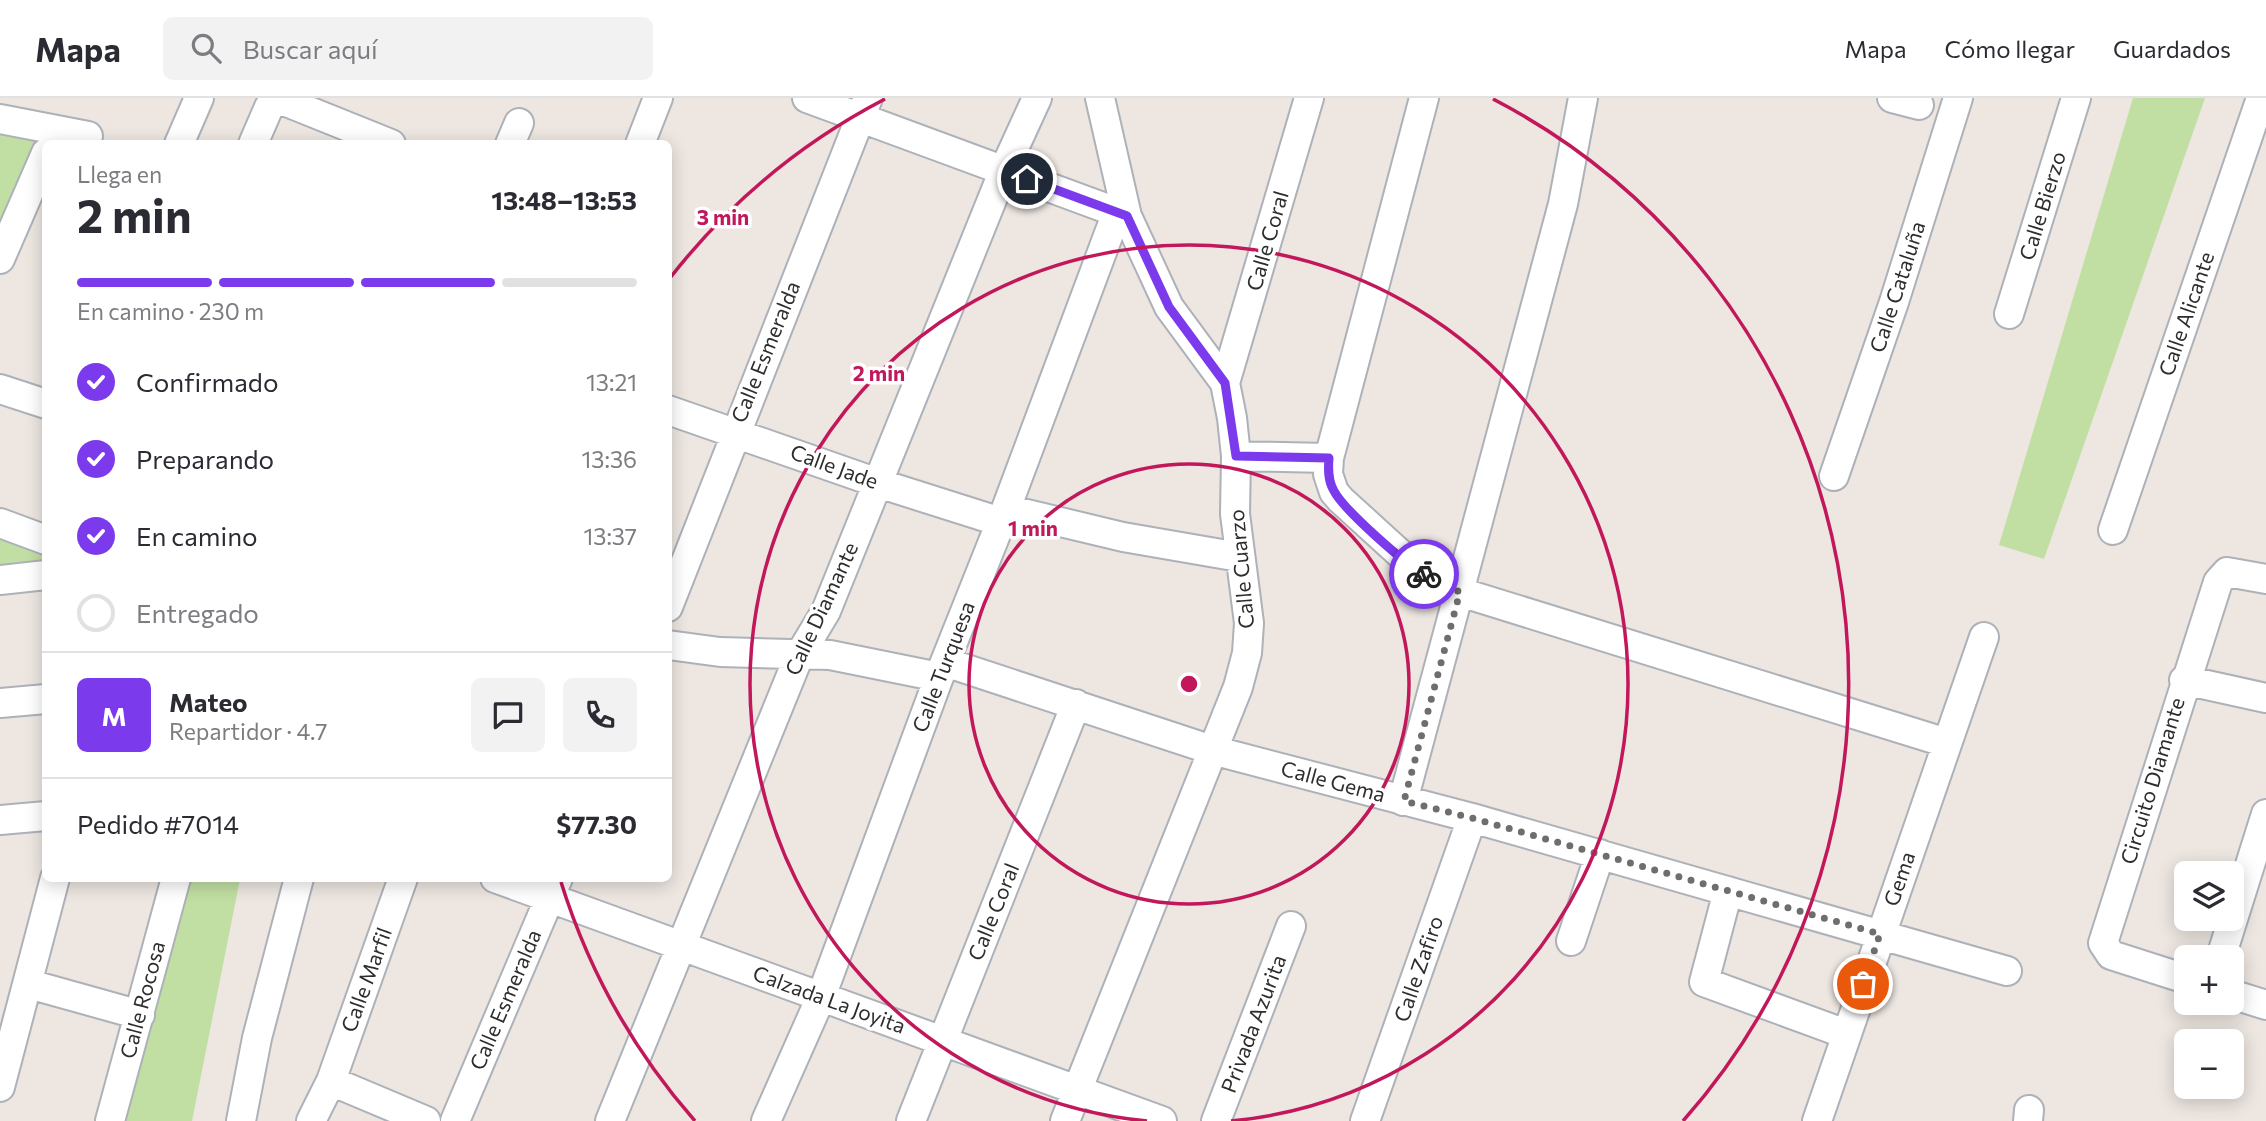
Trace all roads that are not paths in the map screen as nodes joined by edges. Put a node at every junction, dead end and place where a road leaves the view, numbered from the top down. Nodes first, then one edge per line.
1 (199, 98) edge
2 (658, 98) edge
3 (807, 98) edge
4 (1037, 98) edge
5 (1100, 98) edge
6 (1309, 98) edge
7 (1424, 98) edge
8 (1583, 98) edge
9 (1892, 98) edge
10 (1958, 98) edge
11 (2076, 98) edge
12 (2261, 98) edge
13 (1919, 105) dead end
14 (864, 108) edge
15 (0, 119) edge
16 (88, 136) dead end
17 (46, 140) edge
18 (63, 140) edge
19 (181, 140) edge
20 (255, 140) edge
21 (381, 140) edge
22 (642, 140) edge
23 (42, 161) edge
24 (1004, 170) junction
25 (1122, 214) junction
26 (0, 259) edge
27 (2009, 314) dead end
28 (1225, 383) junction
29 (0, 389) edge
30 (42, 403) edge
31 (672, 411) edge
32 (735, 431) junction
33 (1236, 456) junction
34 (1329, 458) junction
35 (1834, 475) dead end
36 (878, 483) junction
37 (1004, 516) junction
38 (0, 523) edge
39 (2113, 530) dead end
40 (42, 539) edge
41 (1239, 557) junction
42 (42, 575) edge
43 (2266, 579) edge
44 (0, 580) edge
45 (1460, 592) junction
46 (672, 596) edge
47 (1984, 636) dead end
48 (672, 646) edge
49 (799, 656) junction
50 (942, 669) junction
51 (2184, 680) junction
52 (2266, 698) edge
53 (42, 699) edge
54 (0, 703) edge
55 (1076, 704) junction
56 (1947, 743) junction
57 (1212, 750) junction
58 (1404, 801) junction
59 (2266, 814) edge
60 (42, 816) edge
61 (1472, 818) junction
62 (0, 820) edge
63 (1600, 854) junction
64 (54, 882) edge
65 (175, 882) edge
66 (298, 882) edge
67 (402, 882) edge
68 (516, 882) edge
69 (554, 889) edge
70 (1728, 891) junction
71 (1291, 926) dead end
72 (1880, 934) junction
73 (1571, 942) dead end
74 (2225, 945) edge
75 (680, 946) junction
76 (2007, 971) dead end
77 (2174, 975) edge
78 (29, 984) junction
79 (821, 997) junction
80 (2244, 998) edge
81 (2266, 1005) edge
82 (140, 1015) junction
83 (1846, 1034) junction
84 (943, 1041) junction
85 (331, 1082) junction
86 (0, 1087) edge
87 (1078, 1090) junction
88 (110, 1121) edge
89 (241, 1121) edge
90 (311, 1121) edge
91 (426, 1121) edge
92 (455, 1121) edge
93 (610, 1121) edge
94 (766, 1121) edge
95 (911, 1121) edge
96 (1065, 1121) edge
97 (1163, 1121) edge
98 (1216, 1121) edge
99 (1365, 1121) edge
100 (1816, 1121) edge

1 - 19 street
2 - 22 street
3 - 14 street
4 - 24 street, Calle Diamante
5 - 25 street, Calle Cuarzo
6 - 28 street, Calle Coral
7 - 34 street
8 - 45 street
9 - 13 street
10 - 35 street, Calle Cataluña
11 - 27 street, Calle Bierzo
12 - 39 street, Calle Alicante
14 - 24 street
14 - 32 street, Calle Esmeralda
15 - 17 street
16 - 18 street
20 - 21 street
23 - 26 street
24 - 25 street
24 - 36 street, Calle Diamante
25 - 28 street, Calle Cuarzo
25 - 37 street, Calle Turquesa
28 - 33 street, Calle Cuarzo
29 - 30 street
31 - 32 street, Calle Jade
32 - 36 street, Calle Jade
32 - 46 street, Calle Esmeralda
33 - 34 street
33 - 41 street, Calle Cuarzo
34 - 45 street
36 - 37 street, Calle Jade
36 - 49 street, Calle Diamante
37 - 41 street, Calle Jade
37 - 50 street, Calle Turquesa
38 - 40 street
41 - 57 street, Calle Cuarzo
42 - 44 street
43 - 51 street, Circuito Diamante
45 - 56 street
45 - 58 street
47 - 56 street, Gema
48 - 49 street, Calle Gema
49 - 50 street, Calle Gema
49 - 75 street, Calle Diamante
50 - 55 street, Calle Gema
50 - 79 street, Calle Turquesa
51 - 52 street
51 - 77 street, Circuito Diamante
53 - 54 street
55 - 57 street, Calle Gema
55 - 84 street, Calle Coral
56 - 72 street, Gema
57 - 58 street, Calle Gema
57 - 87 street, Calle Cuarzo
58 - 61 street, Calle Gema
59 - 74 street
60 - 62 street
61 - 63 street, Calle Gema
61 - 99 street, Calle Zafiro
63 - 70 street, Calle Gema
63 - 73 street
64 - 78 street
65 - 82 street, Calle Rocosa
66 - 89 street
67 - 85 street, Calle Marfil
68 - 69 street, Calzada La Joyita
69 - 75 street, Calzada La Joyita
69 - 92 street, Calle Esmeralda
70 - 72 street, Calle Gema
70 - 83 street
71 - 98 street, Privada Azurita
72 - 76 street, Calle Gema
72 - 83 street, Gema
75 - 79 street, Calzada La Joyita
75 - 93 street, Calle Diamante
78 - 82 street
78 - 86 street
79 - 84 street, Calzada La Joyita
79 - 94 street, Calle Turquesa
80 - 81 street
82 - 88 street, Calle Rocosa
83 - 100 street, Gema
84 - 87 street, Calzada La Joyita
84 - 95 street, Calle Coral
85 - 90 street, Calle Marfil
85 - 91 street
87 - 96 street, Calle Cuarzo
87 - 97 street, Calzada La Joyita

